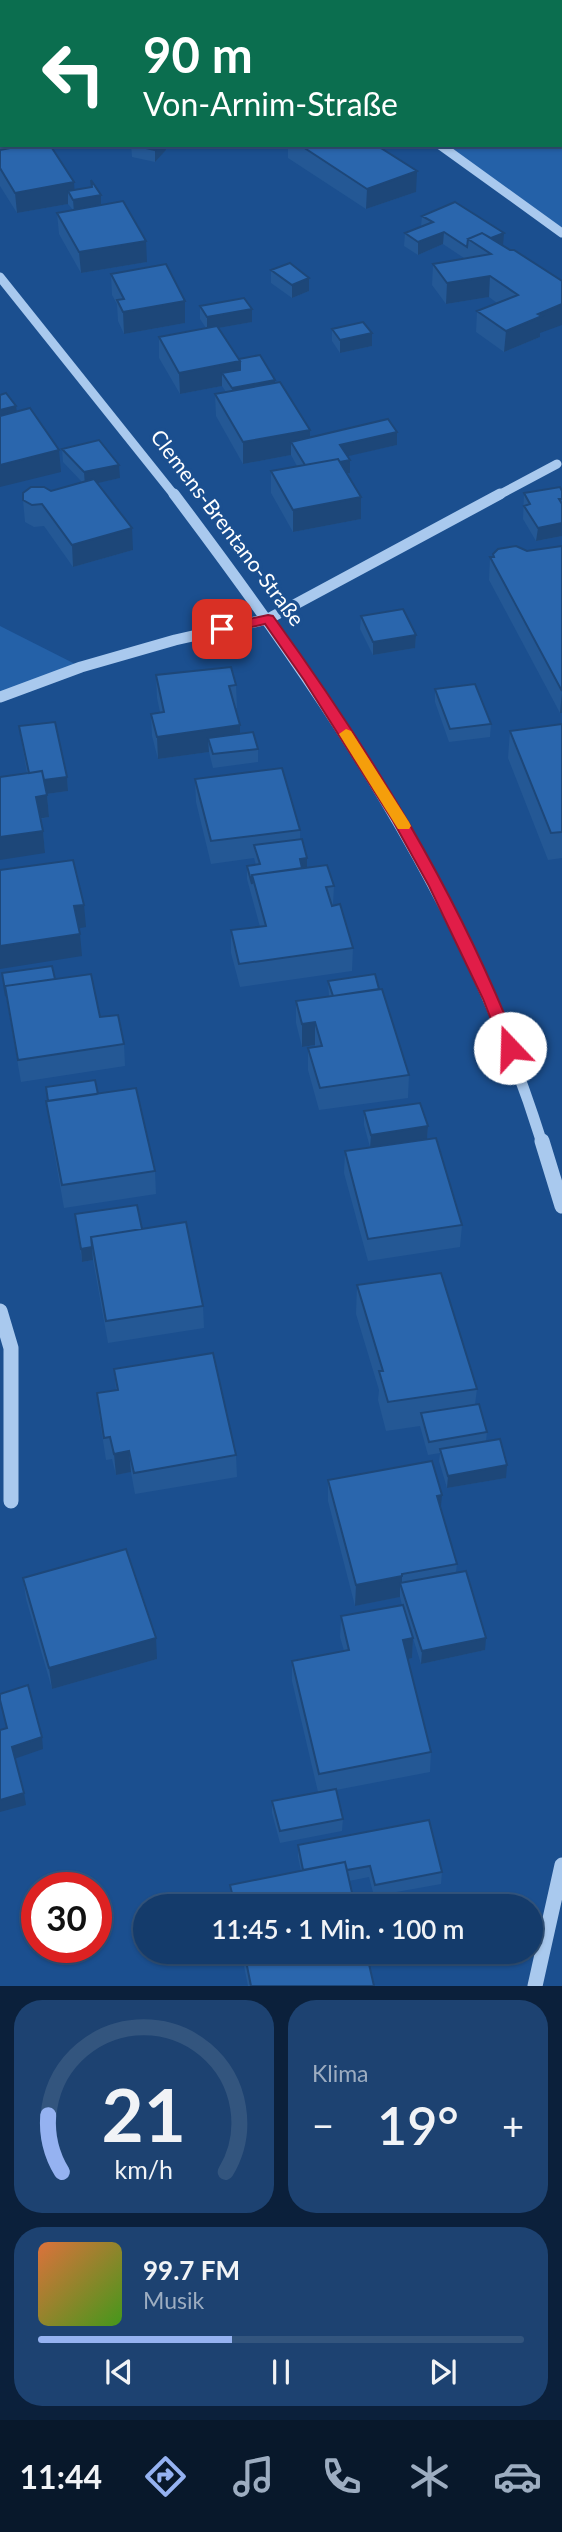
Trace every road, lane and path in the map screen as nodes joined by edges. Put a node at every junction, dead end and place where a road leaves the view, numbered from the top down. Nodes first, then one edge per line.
1 (443, 147) edge
2 (562, 233) edge
3 (0, 277) edge
4 (557, 464) dead end
5 (268, 619) junction
6 (0, 697) edge
7 (562, 1206) edge
8 (0, 1311) edge
9 (11, 1501) dead end
10 (562, 1865) edge
11 (535, 1986) edge

1 - 2 street
3 - 5 street, Clemens-Brentano-Straße
4 - 5 street
5 - 6 street
5 - 7 street, Clemens-Brentano-Straße
8 - 9 street
10 - 11 street

